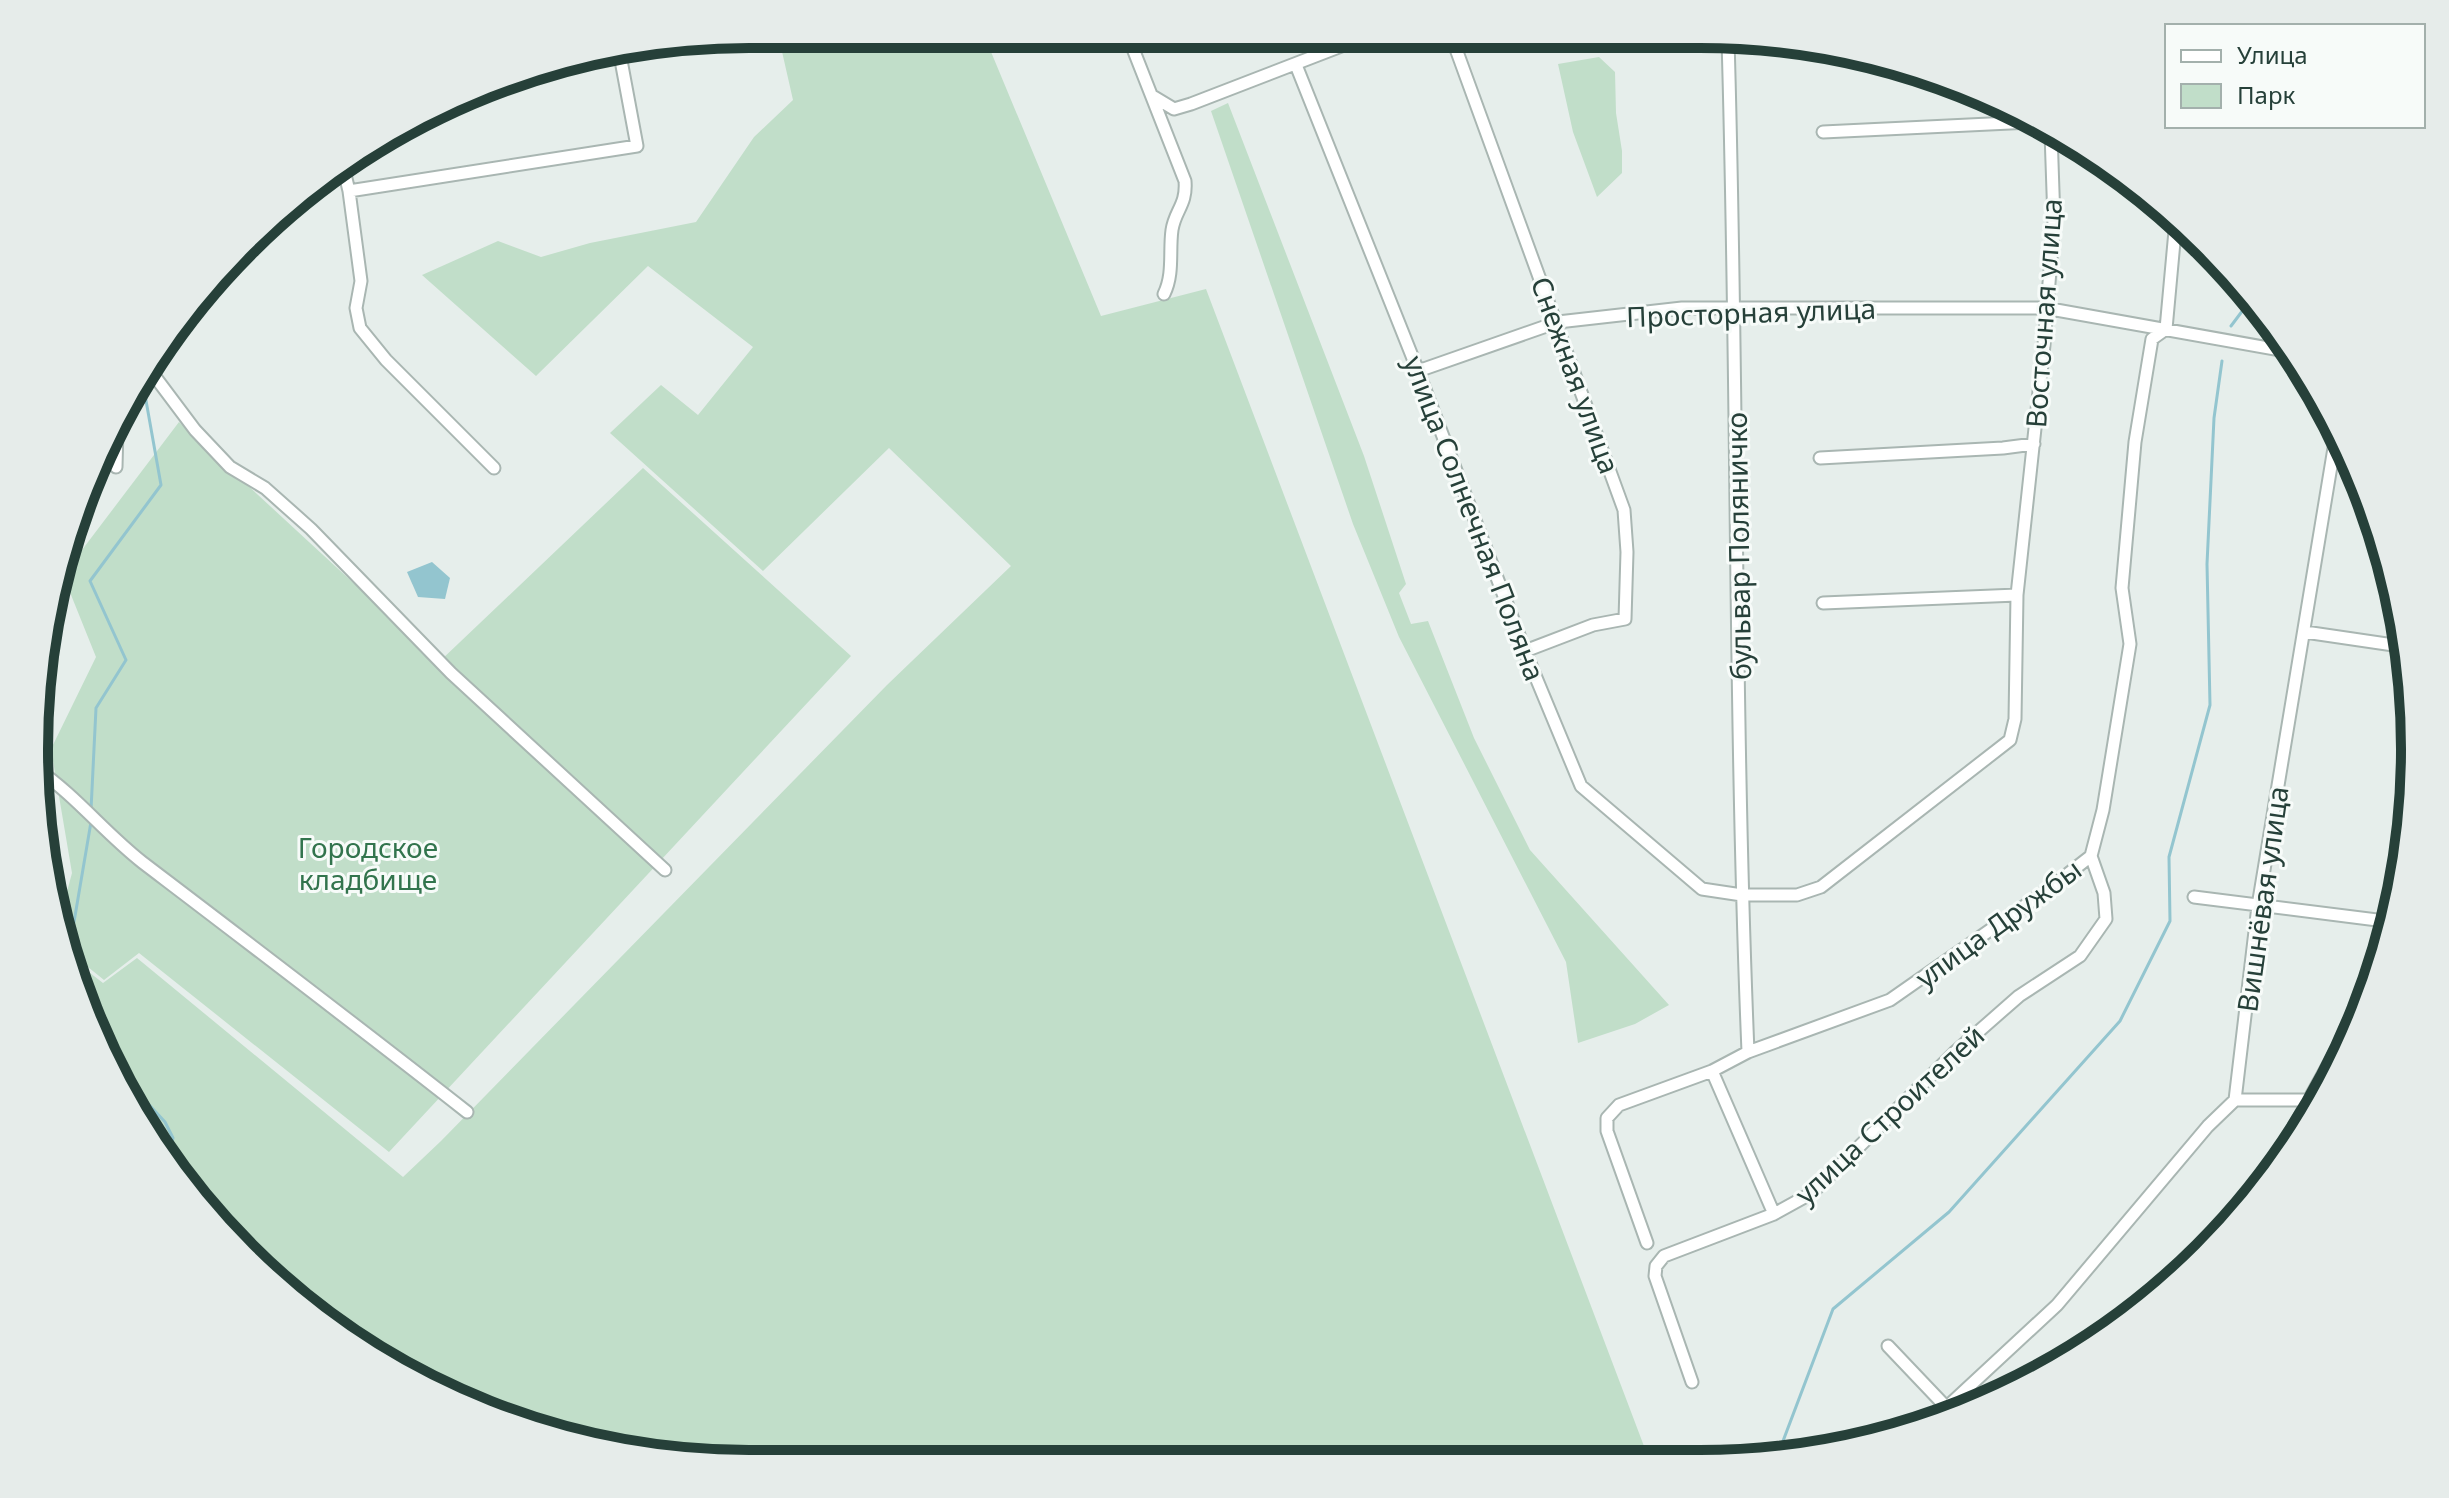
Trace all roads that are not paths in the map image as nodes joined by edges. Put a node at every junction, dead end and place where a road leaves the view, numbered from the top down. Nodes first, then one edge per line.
1 (1133, 48) edge
2 (1338, 48) edge
3 (1456, 48) edge
4 (1728, 49) edge
5 (621, 60) edge
6 (1296, 65) junction
7 (1154, 97) junction
8 (2015, 123) edge
9 (1823, 132) dead end
10 (2051, 143) edge
11 (345, 176) edge
12 (349, 191) junction
13 (2175, 234) edge
14 (1164, 294) dead end
15 (2045, 308) junction
16 (1735, 309) junction
17 (1558, 322) junction
18 (2166, 329) junction
19 (2275, 349) edge
20 (1418, 371) junction
21 (155, 377) edge
22 (2034, 444) junction
23 (117, 447) edge
24 (2334, 450) edge
25 (1820, 458) dead end
26 (116, 467) dead end
27 (494, 468) dead end
28 (2017, 595) junction
29 (1823, 603) dead end
30 (2305, 632) junction
31 (2393, 645) edge
32 (1525, 651) junction
33 (49, 777) edge
34 (2091, 856) junction
35 (665, 870) dead end
36 (1742, 895) junction
37 (2194, 897) dead end
38 (2258, 906) junction
39 (2379, 920) edge
40 (1748, 1052) junction
41 (1712, 1071) junction
42 (2307, 1099) edge
43 (2235, 1100) junction
44 (467, 1112) dead end
45 (1774, 1214) junction
46 (1647, 1243) dead end
47 (1888, 1346) dead end
48 (1692, 1382) dead end
49 (1949, 1404) edge
50 (1945, 1406) edge

1 - 7 street
2 - 6 street
3 - 17 street, Снежная улица
4 - 16 street, бульвар Поляничко
5 - 12 street
6 - 7 street
6 - 20 street, улица Солнечная Поляна
7 - 14 street
8 - 9 street
10 - 15 street, Восточная улица
11 - 12 street
12 - 27 street
13 - 18 street, улица Дружбы
15 - 16 street, Просторная улица
15 - 18 street, Просторная улица
15 - 22 street, Восточная улица
16 - 17 street, Просторная улица
16 - 36 street, бульвар Поляничко
17 - 20 street, Просторная улица
17 - 32 street, Снежная улица
18 - 19 street, Просторная улица
18 - 34 street, улица Дружбы
20 - 32 street, улица Солнечная Поляна
21 - 35 street
22 - 25 street, Восточная улица
22 - 28 street, Восточная улица
23 - 26 street
24 - 30 street, Вишнёвая улица
28 - 29 street
28 - 36 street, Восточная улица
30 - 31 street
30 - 38 street, Вишнёвая улица
32 - 36 street, улица Солнечная Поляна
33 - 44 street
34 - 40 street, улица Дружбы
34 - 45 street, улица Строителей
36 - 40 street, бульвар Поляничко
37 - 38 street
38 - 39 street
38 - 43 street, Вишнёвая улица
40 - 41 street, улица Дружбы
41 - 45 street
41 - 46 street, улица Дружбы
42 - 43 street
43 - 49 street
45 - 48 street, улица Строителей
47 - 50 street

